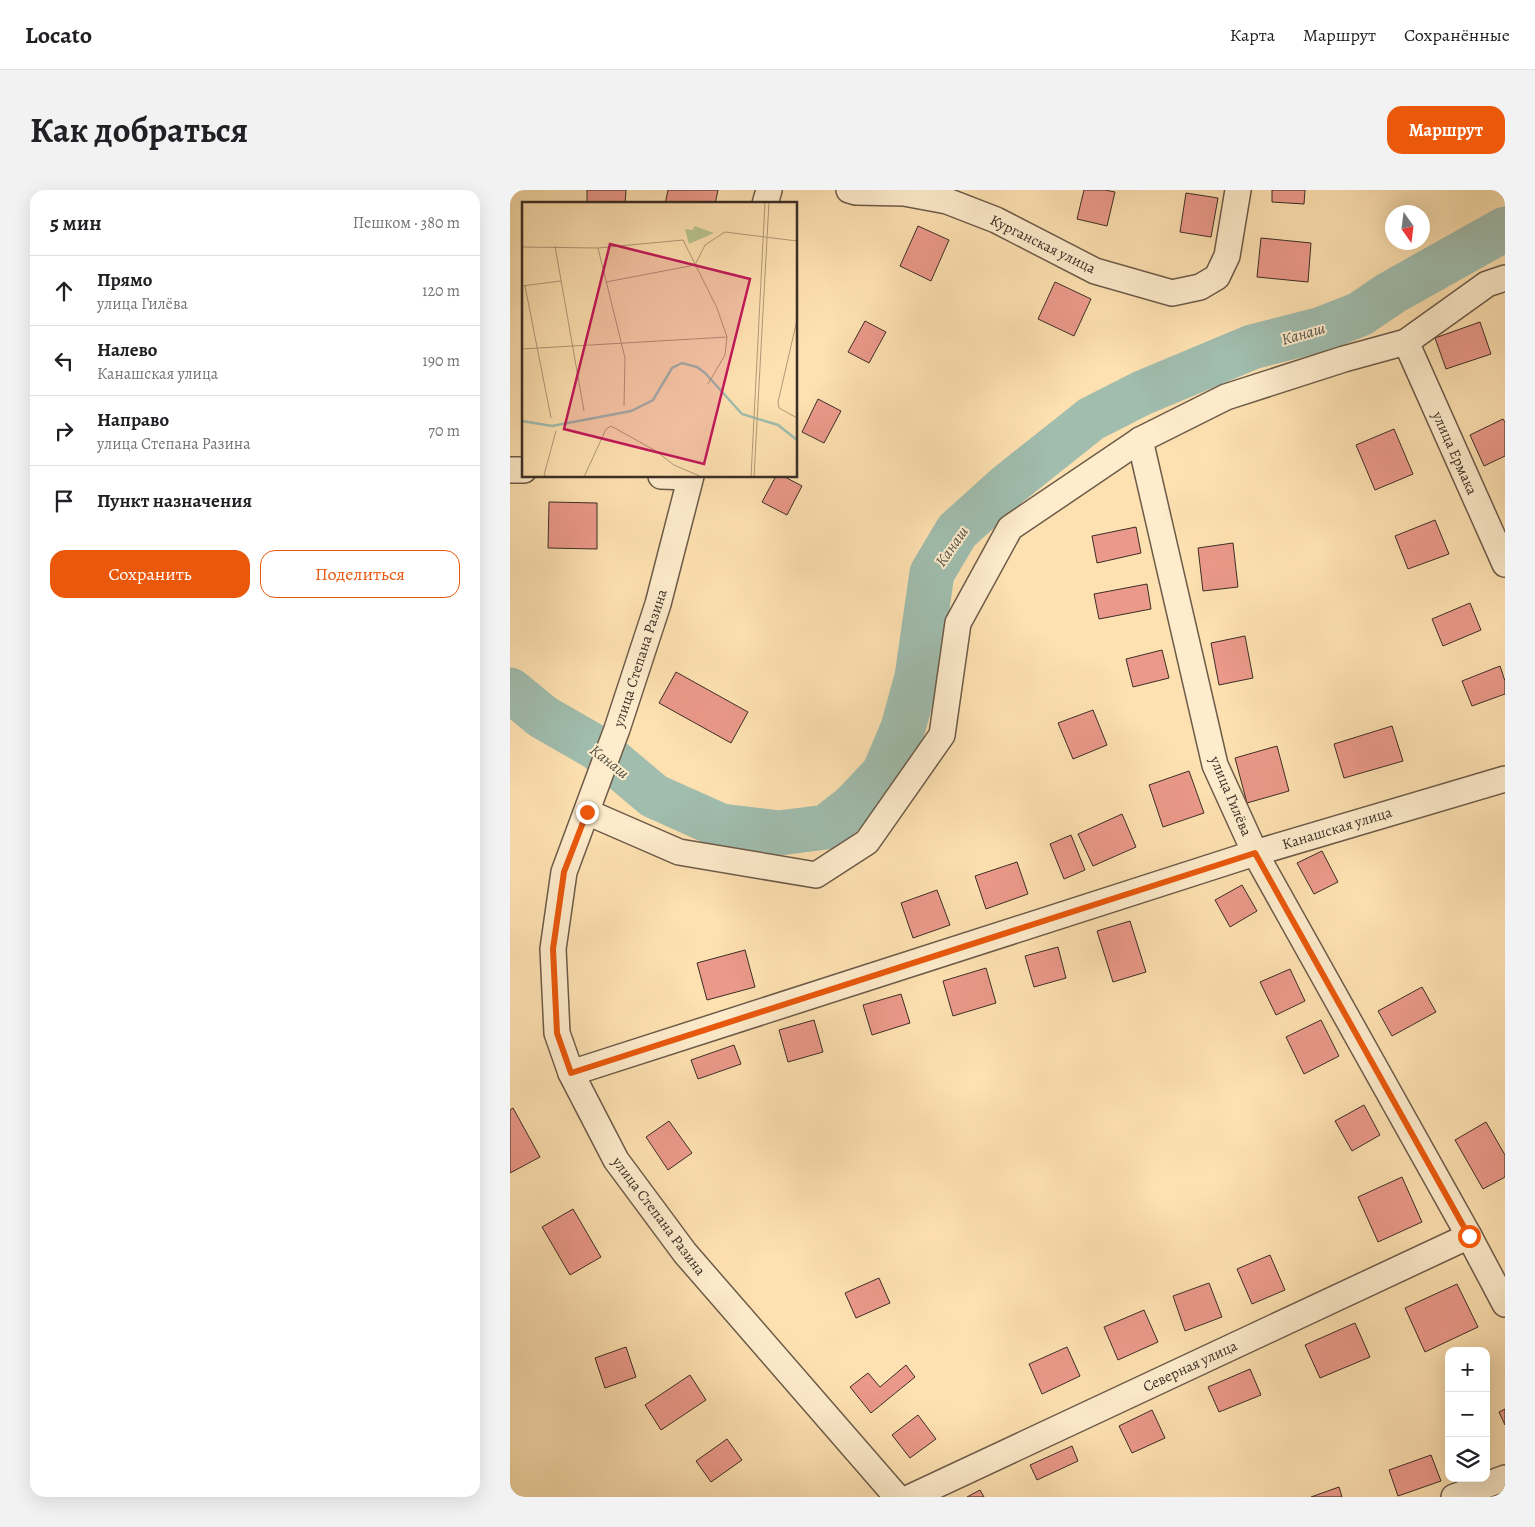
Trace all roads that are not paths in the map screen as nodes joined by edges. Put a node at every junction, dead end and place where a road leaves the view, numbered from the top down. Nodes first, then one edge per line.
1 (849, 190) edge
2 (1238, 190) edge
3 (1505, 278) edge
4 (1406, 342) junction
5 (1140, 440) junction
6 (690, 478) edge
7 (1505, 564) edge
8 (1505, 779) edge
9 (589, 806) junction
10 (1255, 853) junction
11 (571, 1073) junction
12 (1469, 1236) junction
13 (1505, 1304) edge
14 (1505, 1478) edge
15 (898, 1497) edge
16 (911, 1497) edge
17 (1454, 1497) edge

1 - 2 street, Курганская улица
3 - 4 street
4 - 5 street
4 - 7 street, улица Ермака
5 - 9 street
5 - 10 street, улица Гилёва
6 - 9 street, улица Степана Разина
8 - 10 street, Канашская улица
9 - 11 street, улица Степана Разина
10 - 11 street, Канашская улица
10 - 12 street, улица Гилёва
11 - 15 street, улица Степана Разина
12 - 13 street, улица Гилёва
12 - 16 street, Северная улица
14 - 17 street

